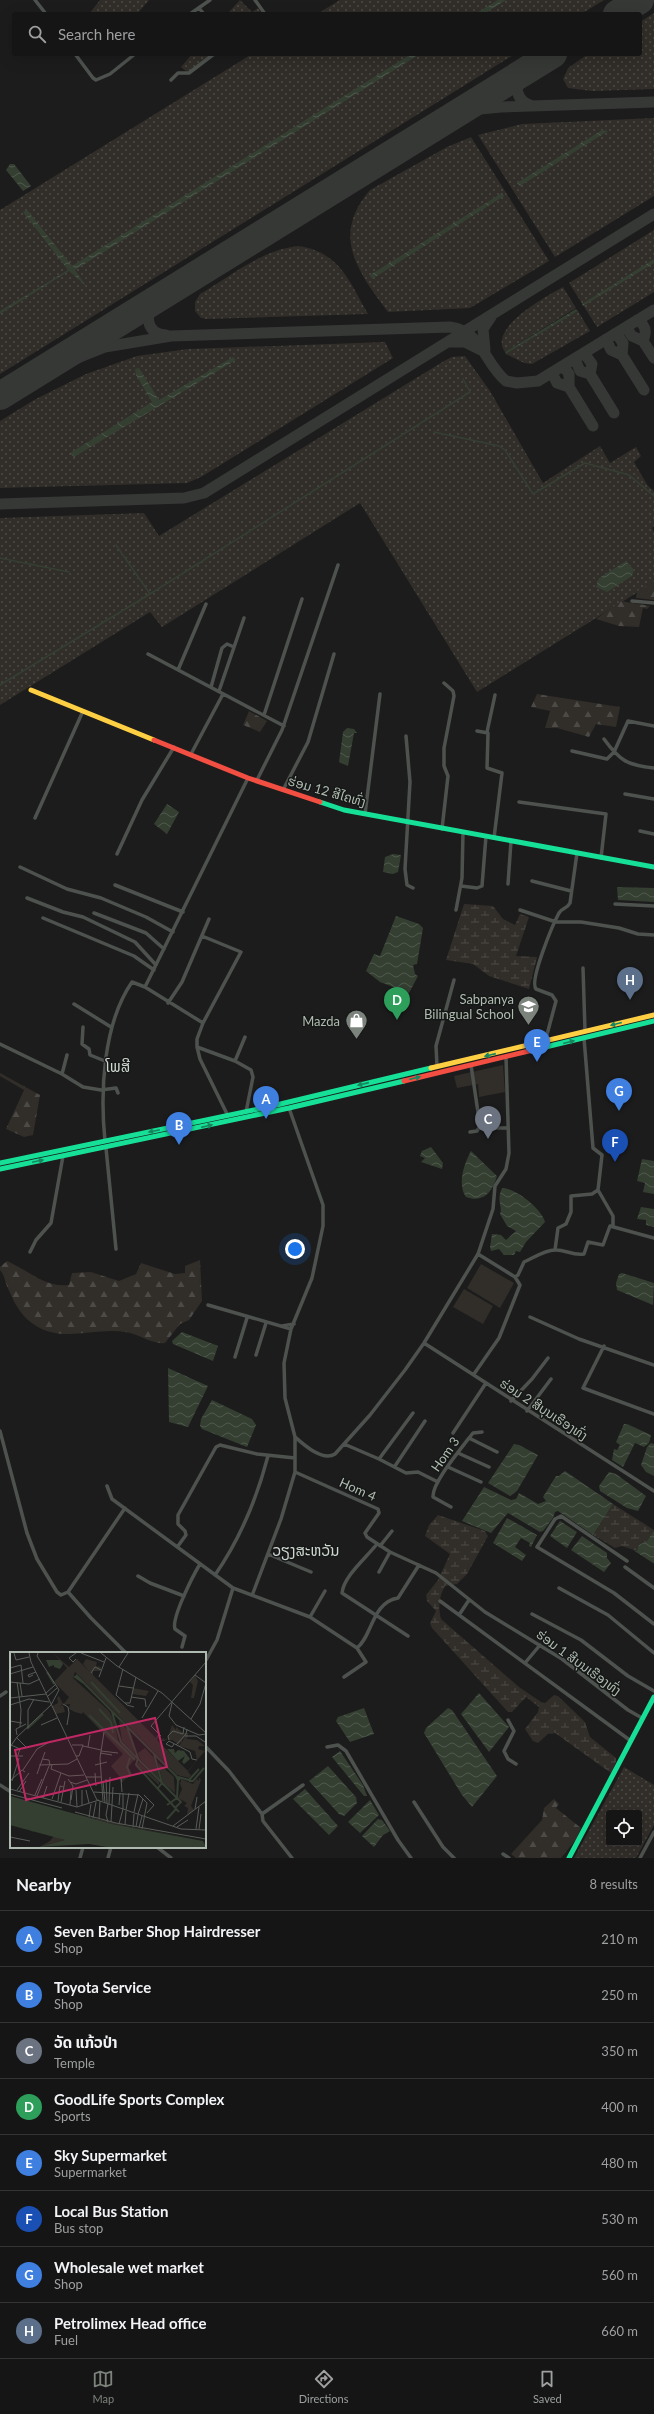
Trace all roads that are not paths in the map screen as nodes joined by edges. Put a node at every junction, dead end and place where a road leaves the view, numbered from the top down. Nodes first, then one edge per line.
1 (35, 0) edge
2 (210, 0) edge
3 (255, 0) edge
4 (199, 8) junction
5 (44, 12) edge
6 (193, 12) edge
7 (202, 12) edge
8 (264, 12) edge
9 (76, 56) edge
10 (132, 56) edge
11 (211, 56) edge
12 (172, 80) dead end
13 (338, 565) dead end
14 (302, 600) dead end
15 (632, 601) dead end
16 (654, 603) edge
17 (206, 604) dead end
18 (244, 618) dead end
19 (234, 647) junction
20 (148, 654) dead end
21 (334, 654) dead end
22 (178, 670) junction
23 (444, 683) dead end
24 (210, 687) junction
25 (32, 690) dead end
26 (221, 692) junction
27 (380, 694) dead end
28 (494, 695) dead end
29 (83, 711) junction
30 (264, 715) junction
31 (284, 726) junction
32 (654, 726) edge
33 (477, 731) dead end
34 (486, 732) junction
35 (406, 736) dead end
36 (604, 738) dead end
37 (174, 747) junction
38 (572, 751) dead end
39 (614, 752) junction
40 (191, 754) junction
41 (654, 768) edge
42 (248, 778) junction
43 (257, 780) junction
44 (283, 790) junction
45 (625, 794) dead end
46 (654, 799) edge
47 (520, 802) dead end
48 (365, 814) junction
49 (35, 818) dead end
50 (406, 821) junction
51 (442, 829) junction
52 (640, 831) dead end
53 (463, 832) junction
54 (654, 834) edge
55 (486, 836) junction
56 (494, 838) junction
57 (511, 841) junction
58 (577, 853) junction
59 (117, 854) dead end
60 (601, 858) junction
61 (20, 868) dead end
62 (654, 868) edge
63 (532, 880) dead end
64 (508, 884) dead end
65 (115, 885) dead end
66 (461, 886) junction
67 (414, 888) dead end
68 (571, 891) junction
69 (27, 898) dead end
70 (615, 904) dead end
71 (654, 906) edge
72 (456, 910) dead end
73 (520, 910) dead end
74 (183, 912) junction
75 (94, 913) dead end
76 (43, 918) dead end
77 (209, 919) dead end
78 (556, 922) junction
79 (173, 932) junction
80 (654, 935) edge
81 (202, 936) junction
82 (164, 950) junction
83 (156, 966) junction
84 (584, 968) dead end
85 (154, 970) junction
86 (454, 980) dead end
87 (145, 987) junction
88 (168, 1003) junction
89 (74, 1004) dead end
90 (654, 1015) edge
91 (654, 1021) edge
92 (203, 1023) junction
93 (83, 1027) dead end
94 (112, 1027) junction
95 (584, 1035) junction
96 (245, 1036) dead end
97 (545, 1042) junction
98 (0, 1044) edge
99 (197, 1047) junction
100 (67, 1056) dead end
101 (506, 1057) junction
102 (105, 1061) junction
103 (235, 1061) junction
104 (471, 1065) junction
105 (437, 1067) junction
106 (62, 1074) junction
107 (101, 1090) junction
108 (118, 1093) dead end
109 (288, 1105) junction
110 (246, 1112) junction
111 (228, 1116) junction
112 (480, 1128) junction
113 (508, 1128) junction
114 (470, 1132) dead end
115 (137, 1138) junction
116 (105, 1145) junction
117 (63, 1156) junction
118 (0, 1163) edge
119 (0, 1169) edge
120 (598, 1190) junction
121 (613, 1226) junction
122 (654, 1238) edge
123 (116, 1249) dead end
124 (555, 1250) junction
125 (30, 1252) dead end
126 (478, 1254) junction
127 (515, 1277) junction
128 (208, 1305) dead end
129 (530, 1317) dead end
130 (247, 1318) junction
131 (266, 1323) junction
132 (294, 1324) junction
133 (280, 1326) junction
134 (291, 1329) junction
135 (424, 1343) junction
136 (604, 1346) junction
137 (256, 1355) dead end
138 (235, 1357) dead end
139 (548, 1358) dead end
140 (654, 1365) edge
141 (474, 1374) junction
142 (551, 1379) dead end
143 (486, 1383) junction
144 (511, 1401) junction
145 (527, 1411) junction
146 (413, 1412) dead end
147 (654, 1414) edge
148 (425, 1422) dead end
149 (0, 1431) edge
150 (482, 1432) dead end
151 (453, 1433) dead end
152 (295, 1437) junction
153 (469, 1438) junction
154 (344, 1444) junction
155 (497, 1452) dead end
156 (458, 1453) junction
157 (268, 1456) junction
158 (295, 1458) junction
159 (379, 1458) junction
160 (395, 1466) junction
161 (448, 1467) junction
162 (489, 1467) dead end
163 (295, 1472) junction
164 (438, 1482) junction
165 (481, 1482) dead end
166 (107, 1486) dead end
167 (654, 1491) edge
168 (451, 1507) dead end
169 (125, 1508) junction
170 (392, 1531) dead end
171 (378, 1545) junction
172 (178, 1546) junction
173 (390, 1552) junction
174 (268, 1554) junction
175 (627, 1561) dead end
176 (200, 1564) junction
177 (419, 1565) junction
178 (625, 1567) dead end
179 (311, 1572) dead end
180 (379, 1572) dead end
181 (215, 1575) junction
182 (138, 1576) dead end
183 (233, 1588) junction
184 (559, 1588) dead end
185 (654, 1588) edge
186 (325, 1591) dead end
187 (68, 1592) junction
188 (253, 1593) junction
189 (184, 1596) junction
190 (469, 1600) junction
191 (440, 1601) dead end
192 (532, 1614) dead end
193 (377, 1615) junction
194 (459, 1615) junction
195 (310, 1617) junction
196 (654, 1624) edge
197 (408, 1636) dead end
198 (540, 1645) junction
199 (182, 1647) dead end
200 (357, 1648) junction
201 (125, 1652) edge
202 (654, 1653) edge
203 (206, 1660) dead end
204 (525, 1663) junction
205 (344, 1677) dead end
206 (654, 1691) edge
207 (6, 1692) dead end
208 (0, 1696) edge
209 (654, 1697) edge
210 (643, 1719) junction
211 (508, 1720) dead end
212 (632, 1741) junction
213 (206, 1747) edge
214 (327, 1748) dead end
215 (516, 1764) dead end
216 (303, 1785) dead end
217 (0, 1786) edge
218 (10, 1791) edge
219 (414, 1802) dead end
220 (262, 1814) junction
221 (654, 1832) edge
222 (83, 1848) edge
223 (112, 1848) edge
224 (158, 1848) edge
225 (503, 1854) dead end
226 (80, 1858) edge
227 (109, 1858) edge
228 (171, 1858) edge
229 (292, 1858) edge
230 (411, 1858) edge
231 (454, 1858) edge
232 (510, 1858) edge
233 (569, 1858) edge
234 (640, 1858) edge

1 - 5 street
2 - 4 street
3 - 8 street
4 - 6 street
4 - 7 street
9 - 10 street
11 - 12 street
13 - 31 street
14 - 30 street
15 - 16 street
17 - 22 street
18 - 19 street
19 - 24 street
19 - 26 street
20 - 22 street
21 - 44 street
22 - 24 street
23 - 51 street
24 - 26 street
25 - 29 main road, ຮ່ອມ 12 ສີໄຄທົ່ງ
26 - 30 street
26 - 40 street
27 - 48 street
28 - 34 street
29 - 37 main road, ຮ່ອມ 12 ສີໄຄທົ່ງ
29 - 49 street
30 - 31 street
31 - 43 street
32 - 39 street
33 - 34 street
34 - 56 street
35 - 50 street
36 - 39 street
37 - 40 main road, ຮ່ອມ 12 ສີໄຄທົ່ງ
37 - 59 street
38 - 39 street
39 - 41 street
40 - 42 main road, ຮ່ອມ 12 ສີໄຄທົ່ງ
42 - 43 main road, ຮ່ອມ 12 ສີໄຄທົ່ງ
42 - 74 street
43 - 44 main road, ຮ່ອມ 12 ສີໄຄທົ່ງ
44 - 48 main road, ຮ່ອມ 12 ສີໄຄທົ່ງ
45 - 46 street
47 - 60 street
48 - 50 main road, ຮ່ອມ 12 ສີໄຄທົ່ງ
50 - 51 main road, ຮ່ອມ 12 ສີໄຄທົ່ງ
50 - 67 street
51 - 53 main road, ຮ່ອມ 12 ສີໄຄທົ່ງ
52 - 54 street
53 - 55 main road, ຮ່ອມ 12 ສີໄຄທົ່ງ
53 - 66 street
55 - 56 main road, ຮ່ອມ 12 ສີໄຄທົ່ງ
55 - 66 street
56 - 57 main road, ຮ່ອມ 12 ສີໄຄທົ່ງ
57 - 58 main road, ຮ່ອມ 12 ສີໄຄທົ່ງ
57 - 64 street
58 - 60 main road, ຮ່ອມ 12 ສີໄຄທົ່ງ
58 - 68 street
60 - 62 main road, ຮ່ອມ 12 ສີໄຄທົ່ງ
61 - 79 street
63 - 68 street
65 - 74 street
66 - 72 street
68 - 78 street
69 - 83 street
70 - 71 street
73 - 78 street
74 - 79 street
75 - 82 street
76 - 85 street
77 - 81 street
78 - 80 street
78 - 97 street
79 - 82 street
81 - 88 street
81 - 92 street
82 - 83 street
83 - 85 street
84 - 95 street
85 - 87 street
86 - 105 street
87 - 88 street
87 - 94 street
88 - 92 street
89 - 94 street
90 -> 95 main road
91 - 95 main road
92 - 99 street
93 - 102 street
94 - 102 street
95 - 97 main road
101 -> 95 main road
95 - 120 street
96 - 103 street
97 -> 105 main road
98 - 106 street
99 - 103 street
99 - 111 street
100 - 106 street
101 - 104 main road
101 - 113 street
102 - 107 street
103 - 110 street
109 -> 104 main road
104 - 112 street
105 -> 109 main road
106 - 107 street
107 - 108 street
107 - 116 street
109 - 110 main road
115 -> 109 main road
109 - 132 street
110 - 111 main road
111 -> 115 main road
112 - 113 street
112 - 114 street
113 - 126 street
115 - 116 main road
116 - 117 main road
116 - 118 main road
116 - 123 street
119 -> 117 main road
117 - 125 street
120 - 121 street
120 - 124 street
121 - 122 street
121 - 124 street
124 - 127 street
126 - 127 street
126 - 135 street
127 - 141 street
128 - 130 street
129 - 136 street
130 - 131 street
130 - 138 street
131 - 133 street
131 - 137 street
132 - 133 street
132 - 134 street
133 - 134 street
134 - 152 street
135 - 141 street, ຮ່ອມ 2 ສີບຸນເຮືອງທົ່ງ
135 - 154 street
136 - 140 street
136 - 147 street
139 - 144 street
141 - 143 street, ຮ່ອມ 2 ສີບຸນເຮືອງທົ່ງ
142 - 145 street
143 - 144 street, ຮ່ອມ 2 ສີບຸນເຮືອງທົ່ງ
143 - 151 street
144 - 145 street, ຮ່ອມ 2 ສີບຸນເຮືອງທົ່ງ
145 - 167 street, ຮ່ອມ 2 ສີບຸນເຮືອງທົ່ງ
146 - 159 street
148 - 160 street
149 - 187 street
150 - 153 street
152 - 154 street
152 - 158 street
153 - 155 street, Hom 3
153 - 156 street, Hom 3
154 - 159 street, Hom 3
156 - 161 street, Hom 3
156 - 162 street
157 - 158 street
157 - 172 street
157 - 181 street
158 - 163 street
159 - 160 street, Hom 3
160 - 164 street, Hom 3
161 - 164 street, Hom 3
161 - 165 street
163 - 171 street, Hom 4
163 - 174 street
164 - 168 street
166 - 169 street
169 - 172 street
169 - 187 street
170 - 171 street
171 - 173 street, Hom 4
171 - 193 street
172 - 176 street
173 - 177 street, Hom 4
173 - 180 street
174 - 179 street
174 - 188 street
175 - 196 street
176 - 181 street
176 - 189 street
177 - 190 street, Hom 4
177 - 193 street
178 - 185 street
181 - 183 street
182 - 189 street
183 - 188 street
183 - 203 street
184 - 202 street
186 - 195 street
187 - 201 street
188 - 195 street
189 - 199 street
190 - 194 street
190 - 198 street, ຮ່ອມ 1 ສີບຸນເຮືອງທົ່ງ
191 - 194 street
192 - 206 street
193 - 197 street
193 - 200 street
194 - 204 street
195 - 200 street
198 - 204 street
198 - 210 street, ຮ່ອມ 1 ສີບຸນເຮືອງທົ່ງ
200 - 205 street
204 - 212 street
207 - 208 street
209 - 210 main road
210 - 212 main road
211 - 215 street
212 - 233 main road
213 - 220 street
214 - 230 street
216 - 220 street
217 - 218 street
219 - 231 street
220 - 229 street
221 - 234 street
222 - 226 street
223 - 227 street
224 - 228 street
225 - 232 street

